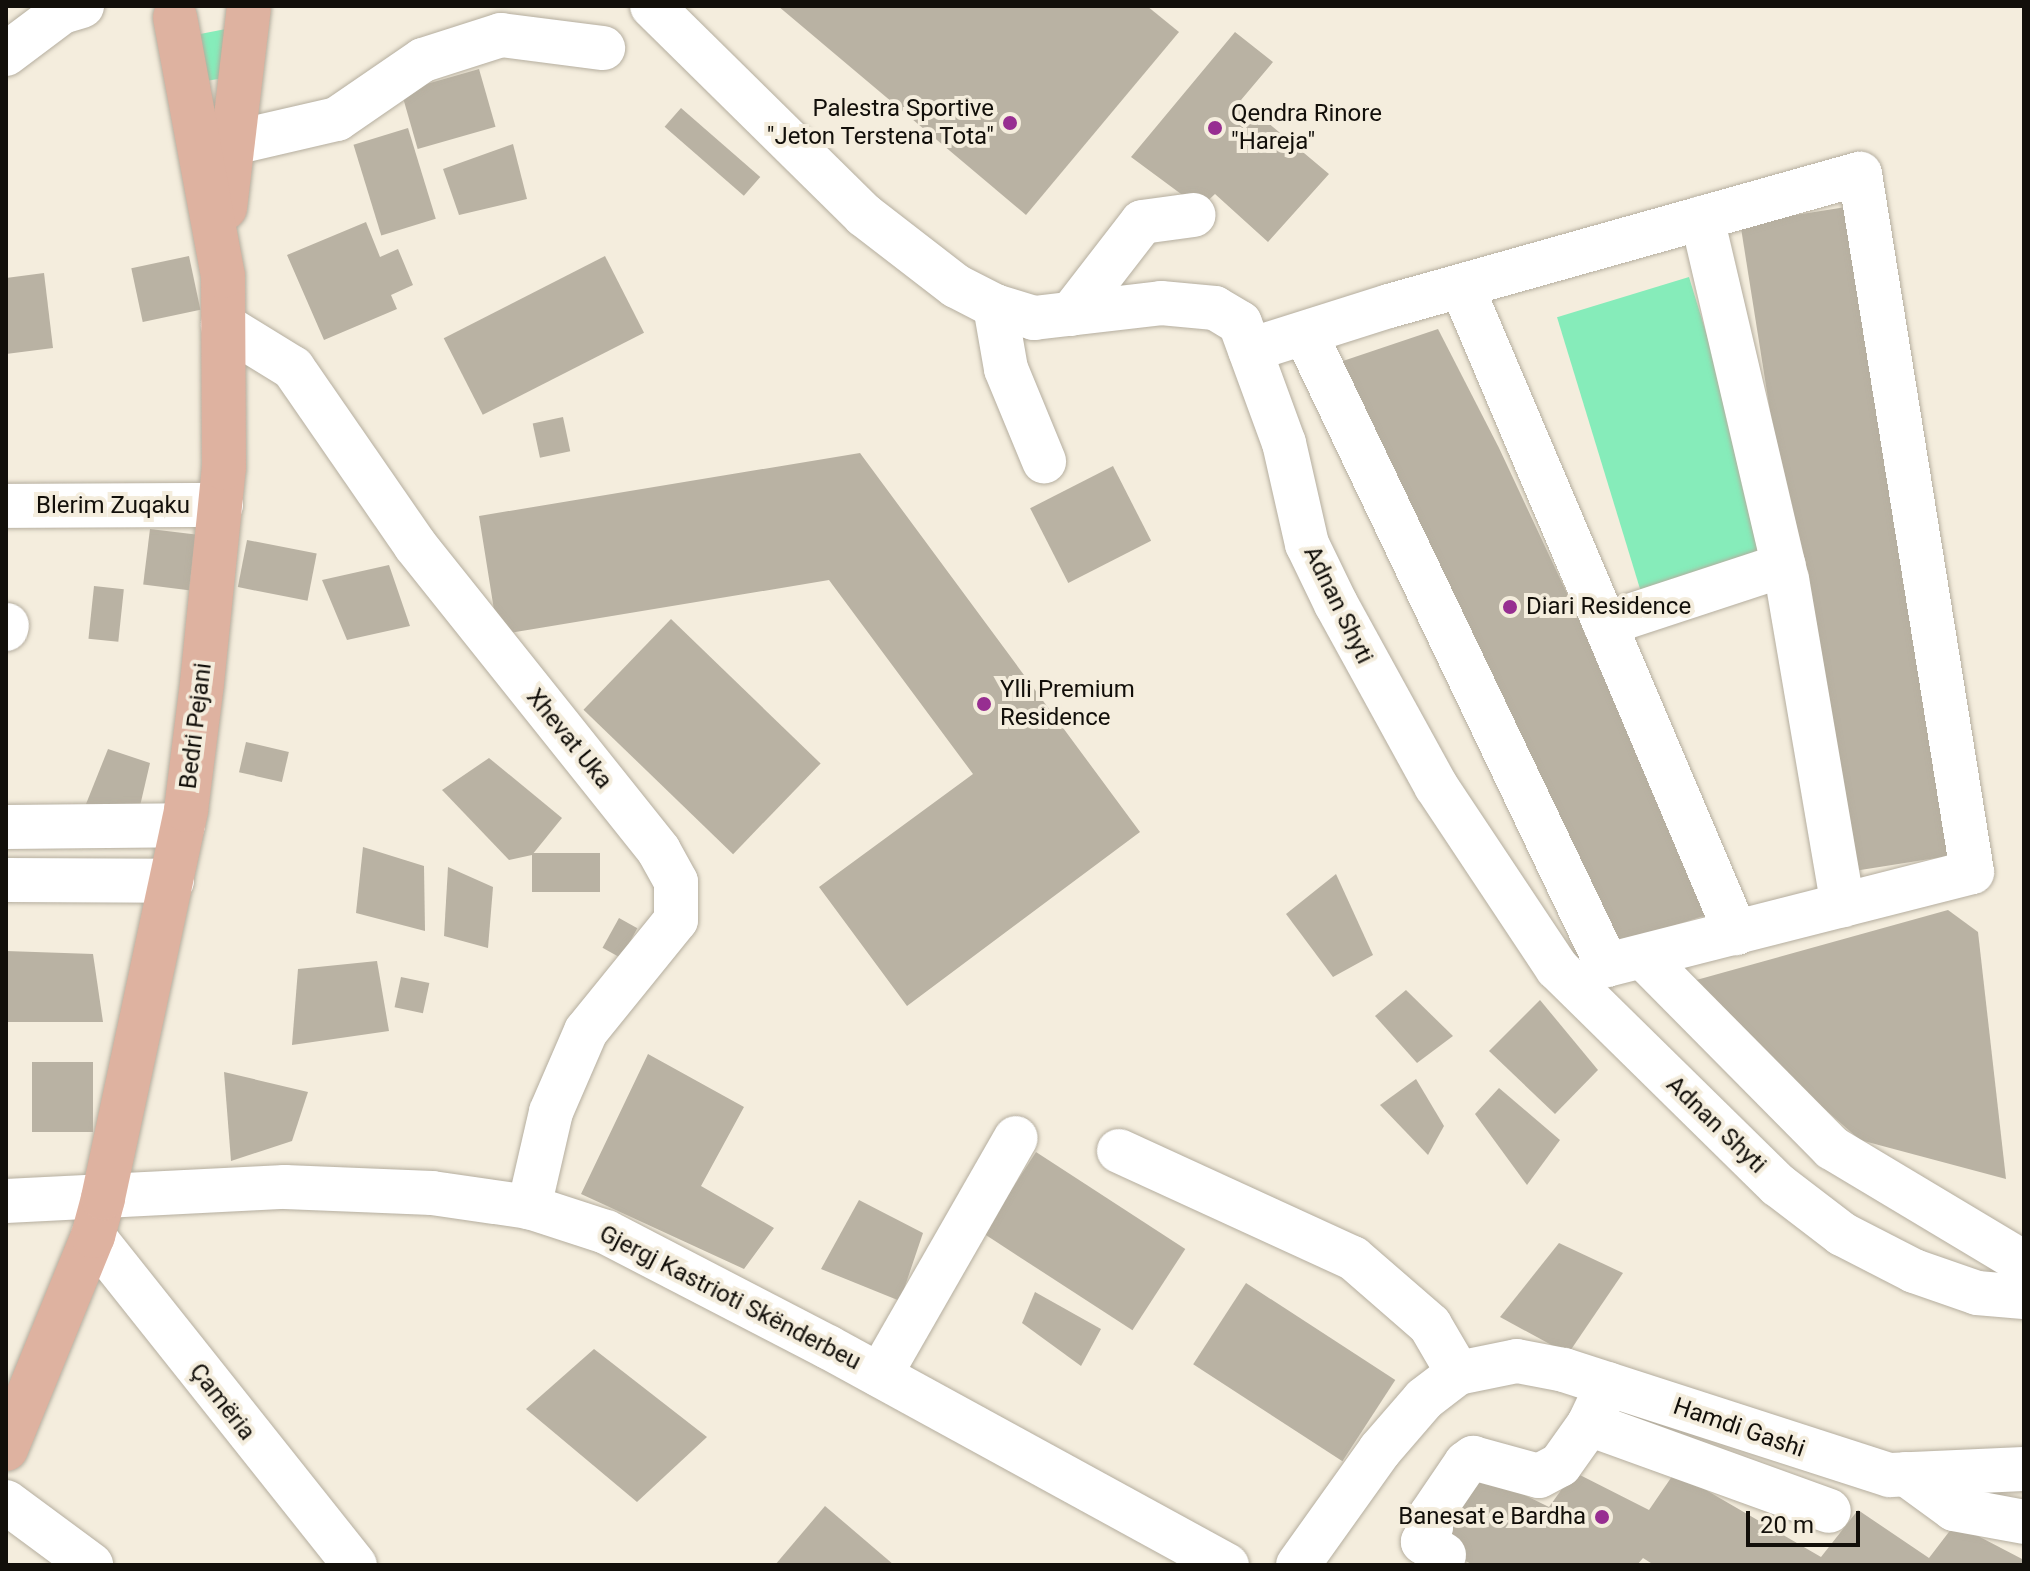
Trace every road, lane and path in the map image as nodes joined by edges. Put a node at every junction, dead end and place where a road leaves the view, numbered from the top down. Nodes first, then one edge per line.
1 (652, 6) edge
2 (250, 7) edge
3 (72, 9) edge
4 (164, 12) edge
5 (6, 20) edge
6 (603, 48) dead end
7 (6, 54) edge
8 (233, 143) junction
9 (1194, 215) dead end
10 (1702, 218) junction
11 (221, 246) junction
12 (1462, 287) junction
13 (995, 306) junction
14 (1071, 314) junction
15 (223, 325) junction
16 (1305, 333) junction
17 (1250, 350) junction
18 (1044, 461) dead end
19 (221, 505) junction
20 (6, 506) edge
21 (1784, 565) junction
22 (1605, 624) junction
23 (183, 825) junction
24 (6, 827) edge
25 (6, 880) edge
26 (172, 881) junction
27 (1843, 905) junction
28 (1736, 933) junction
29 (1643, 957) junction
30 (1016, 1138) dead end
31 (1119, 1151) dead end
32 (6, 1201) edge
33 (529, 1207) junction
34 (98, 1217) junction
35 (2024, 1263) edge
36 (2024, 1297) edge
37 (1458, 1373) junction
38 (880, 1375) junction
39 (1608, 1384) junction
40 (1589, 1424) junction
41 (6, 1449) edge
42 (2024, 1469) edge
43 (1906, 1474) junction
44 (6, 1502) edge
45 (1829, 1511) dead end
46 (2024, 1522) edge
47 (1444, 1555) dead end
48 (91, 1565) edge
49 (355, 1565) edge
50 (1227, 1565) edge
51 (1298, 1565) edge

1 - 13 street, Adnan Shyti
2 - 4 main road
2 - 8 main road, Bedri Pejani
3 - 5 street
3 - 7 street
4 - 11 main road, Bedri Pejani
6 - 8 street
8 - 11 main road, Bedri Pejani
9 - 14 street
10 - 12 street
10 - 21 street
10 - 27 street
11 - 15 main road, Bedri Pejani
12 - 16 street
12 - 22 street
13 - 14 street, Adnan Shyti
13 - 18 street
14 - 17 street, Adnan Shyti
15 - 19 main road, Bedri Pejani
15 - 33 street, Xhevat Uka
16 - 17 street
16 - 29 street
17 - 36 street, Adnan Shyti
19 - 20 street, Blerim Zuqaku
19 - 23 main road, Bedri Pejani
21 - 22 street
21 - 27 street
22 - 28 street
23 - 24 street
23 - 26 main road, Bedri Pejani
25 - 26 street
26 - 34 main road, Bedri Pejani
27 - 28 street
28 - 29 street
29 - 35 street
30 - 38 street, Gjergj Kastrioti Skënderbeu
31 - 37 street
32 - 34 street, Gjergj Kastrioti Skënderbeu
33 - 34 street, Gjergj Kastrioti Skënderbeu
33 - 38 street, Gjergj Kastrioti Skënderbeu
34 - 41 main road
34 - 49 street, Çamëria
37 - 39 street, Hamdi Gashi
37 - 51 street, Hamdi Gashi
38 - 50 street, Gjergj Kastrioti Skënderbeu
39 - 40 street
39 - 43 street, Hamdi Gashi
40 - 45 street
40 - 47 street
42 - 43 street, Hamdi Gashi
43 - 46 street
44 - 48 street

